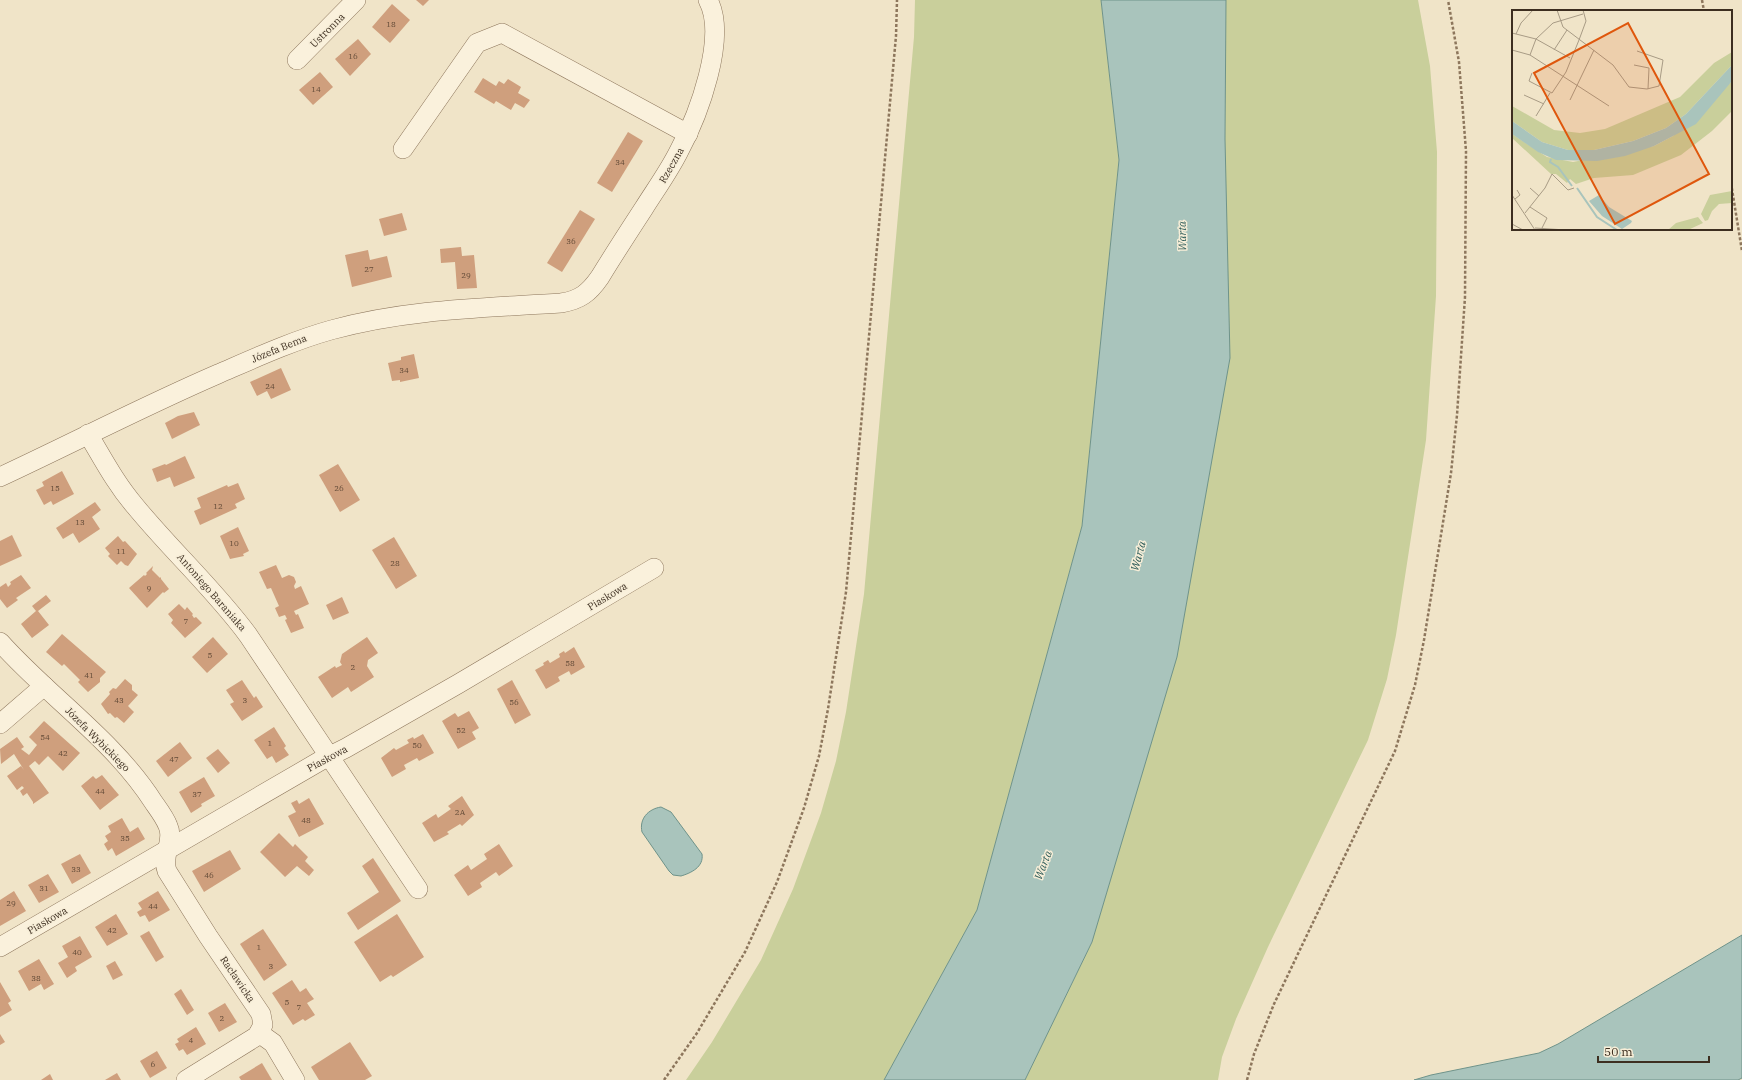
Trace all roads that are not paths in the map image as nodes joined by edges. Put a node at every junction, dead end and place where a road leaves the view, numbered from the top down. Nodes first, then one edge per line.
1 (356, 0) edge
2 (711, 6) edge
3 (297, 60) dead end
4 (688, 134) junction
5 (403, 149) dead end
6 (581, 298) joint
7 (88, 434) junction
8 (0, 477) edge
9 (654, 568) dead end
10 (0, 642) edge
11 (44, 686) junction
12 (0, 724) edge
13 (329, 756) junction
14 (167, 851) junction
15 (418, 889) dead end
16 (0, 947) edge
17 (259, 1033) junction
18 (186, 1080) edge
19 (295, 1080) edge

1 - 3 street, Ustronna
2 - 4 street, Rzeczna
4 - 5 street
4 - 6 street, Rzeczna
6 - 7 street, Józefa Bema
7 - 8 street, Józefa Bema
7 - 13 street, Antoniego Baraniaka
9 - 13 street, Piaskowa
10 - 11 street, Józefa Wybickiego
11 - 12 street
11 - 14 street, Józefa Wybickiego
13 - 14 street, Piaskowa
13 - 15 street, Antoniego Baraniaka
14 - 16 street, Piaskowa
14 - 17 street, Racławicka
17 - 18 street
17 - 19 street

